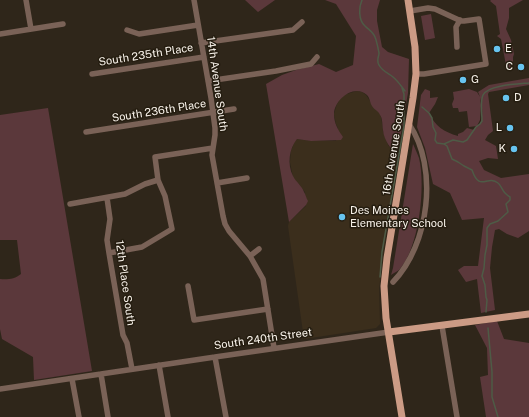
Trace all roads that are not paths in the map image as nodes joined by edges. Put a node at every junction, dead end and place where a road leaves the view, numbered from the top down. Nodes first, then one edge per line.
1 (26, 0) edge
2 (194, 0) edge
3 (408, 0) edge
4 (410, 11) junction
5 (460, 20) junction
6 (302, 22) dead end
7 (63, 24) dead end
8 (198, 25) junction
9 (31, 29) junction
10 (127, 30) dead end
11 (0, 34) edge
12 (201, 43) junction
13 (457, 47) dead end
14 (204, 57) junction
15 (317, 57) dead end
16 (92, 74) dead end
17 (416, 74) junction
18 (208, 81) junction
19 (234, 109) dead end
20 (212, 112) junction
21 (409, 124) junction
22 (86, 132) dead end
23 (213, 148) junction
24 (247, 178) dead end
25 (158, 180) junction
26 (217, 183) junction
27 (107, 198) junction
28 (70, 204) dead end
29 (259, 249) dead end
30 (109, 253) junction
31 (250, 256) junction
32 (393, 282) dead end
33 (188, 286) dead end
34 (268, 309) junction
35 (529, 314) edge
36 (442, 326) junction
37 (389, 332) junction
38 (274, 348) junction
39 (215, 357) junction
40 (160, 365) junction
41 (132, 369) junction
42 (101, 374) junction
43 (72, 379) junction
44 (0, 389) edge
45 (79, 417) edge
46 (108, 417) edge
47 (168, 417) edge
48 (226, 417) edge
49 (402, 417) edge
50 (456, 417) edge

1 - 9 street
2 - 8 street, 14th Avenue South
3 - 4 main road, 16th Avenue South
4 - 5 street
4 - 17 main road, 16th Avenue South
5 - 13 street
5 - 17 street
6 - 12 street
7 - 9 street
8 - 10 street
8 - 12 street, 14th Avenue South
9 - 11 street
12 - 14 street, 14th Avenue South
14 - 16 street, South 235th Place
14 - 18 street, 14th Avenue South
15 - 18 street
17 - 21 main road, 16th Avenue South
18 - 20 street, 14th Avenue South
19 - 20 street, South 236th Place
20 - 22 street, South 236th Place
20 - 23 street, 14th Avenue South
21 - 32 street
21 - 37 main road, 16th Avenue South
23 - 25 street
23 - 26 street, 14th Avenue South
24 - 26 street
25 - 27 street
25 - 30 street
26 - 31 street, 14th Avenue South
27 - 28 street
27 - 30 street, 12th Place South
29 - 31 street
30 - 41 street, 12th Place South
31 - 34 street, 14th Avenue South
33 - 34 street
34 - 38 street, 14th Avenue South
35 - 36 main road, South 240th Street
36 - 37 main road, South 240th Street
36 - 50 street
37 - 38 street, South 240th Street
37 - 49 main road, 16th Avenue South
38 - 39 street, South 240th Street
39 - 40 street, South 240th Street
39 - 48 street
40 - 41 street, South 240th Street
40 - 47 street
41 - 42 street, South 240th Street
42 - 43 street, South 240th Street
42 - 46 street
43 - 44 street, South 240th Street
43 - 45 street

